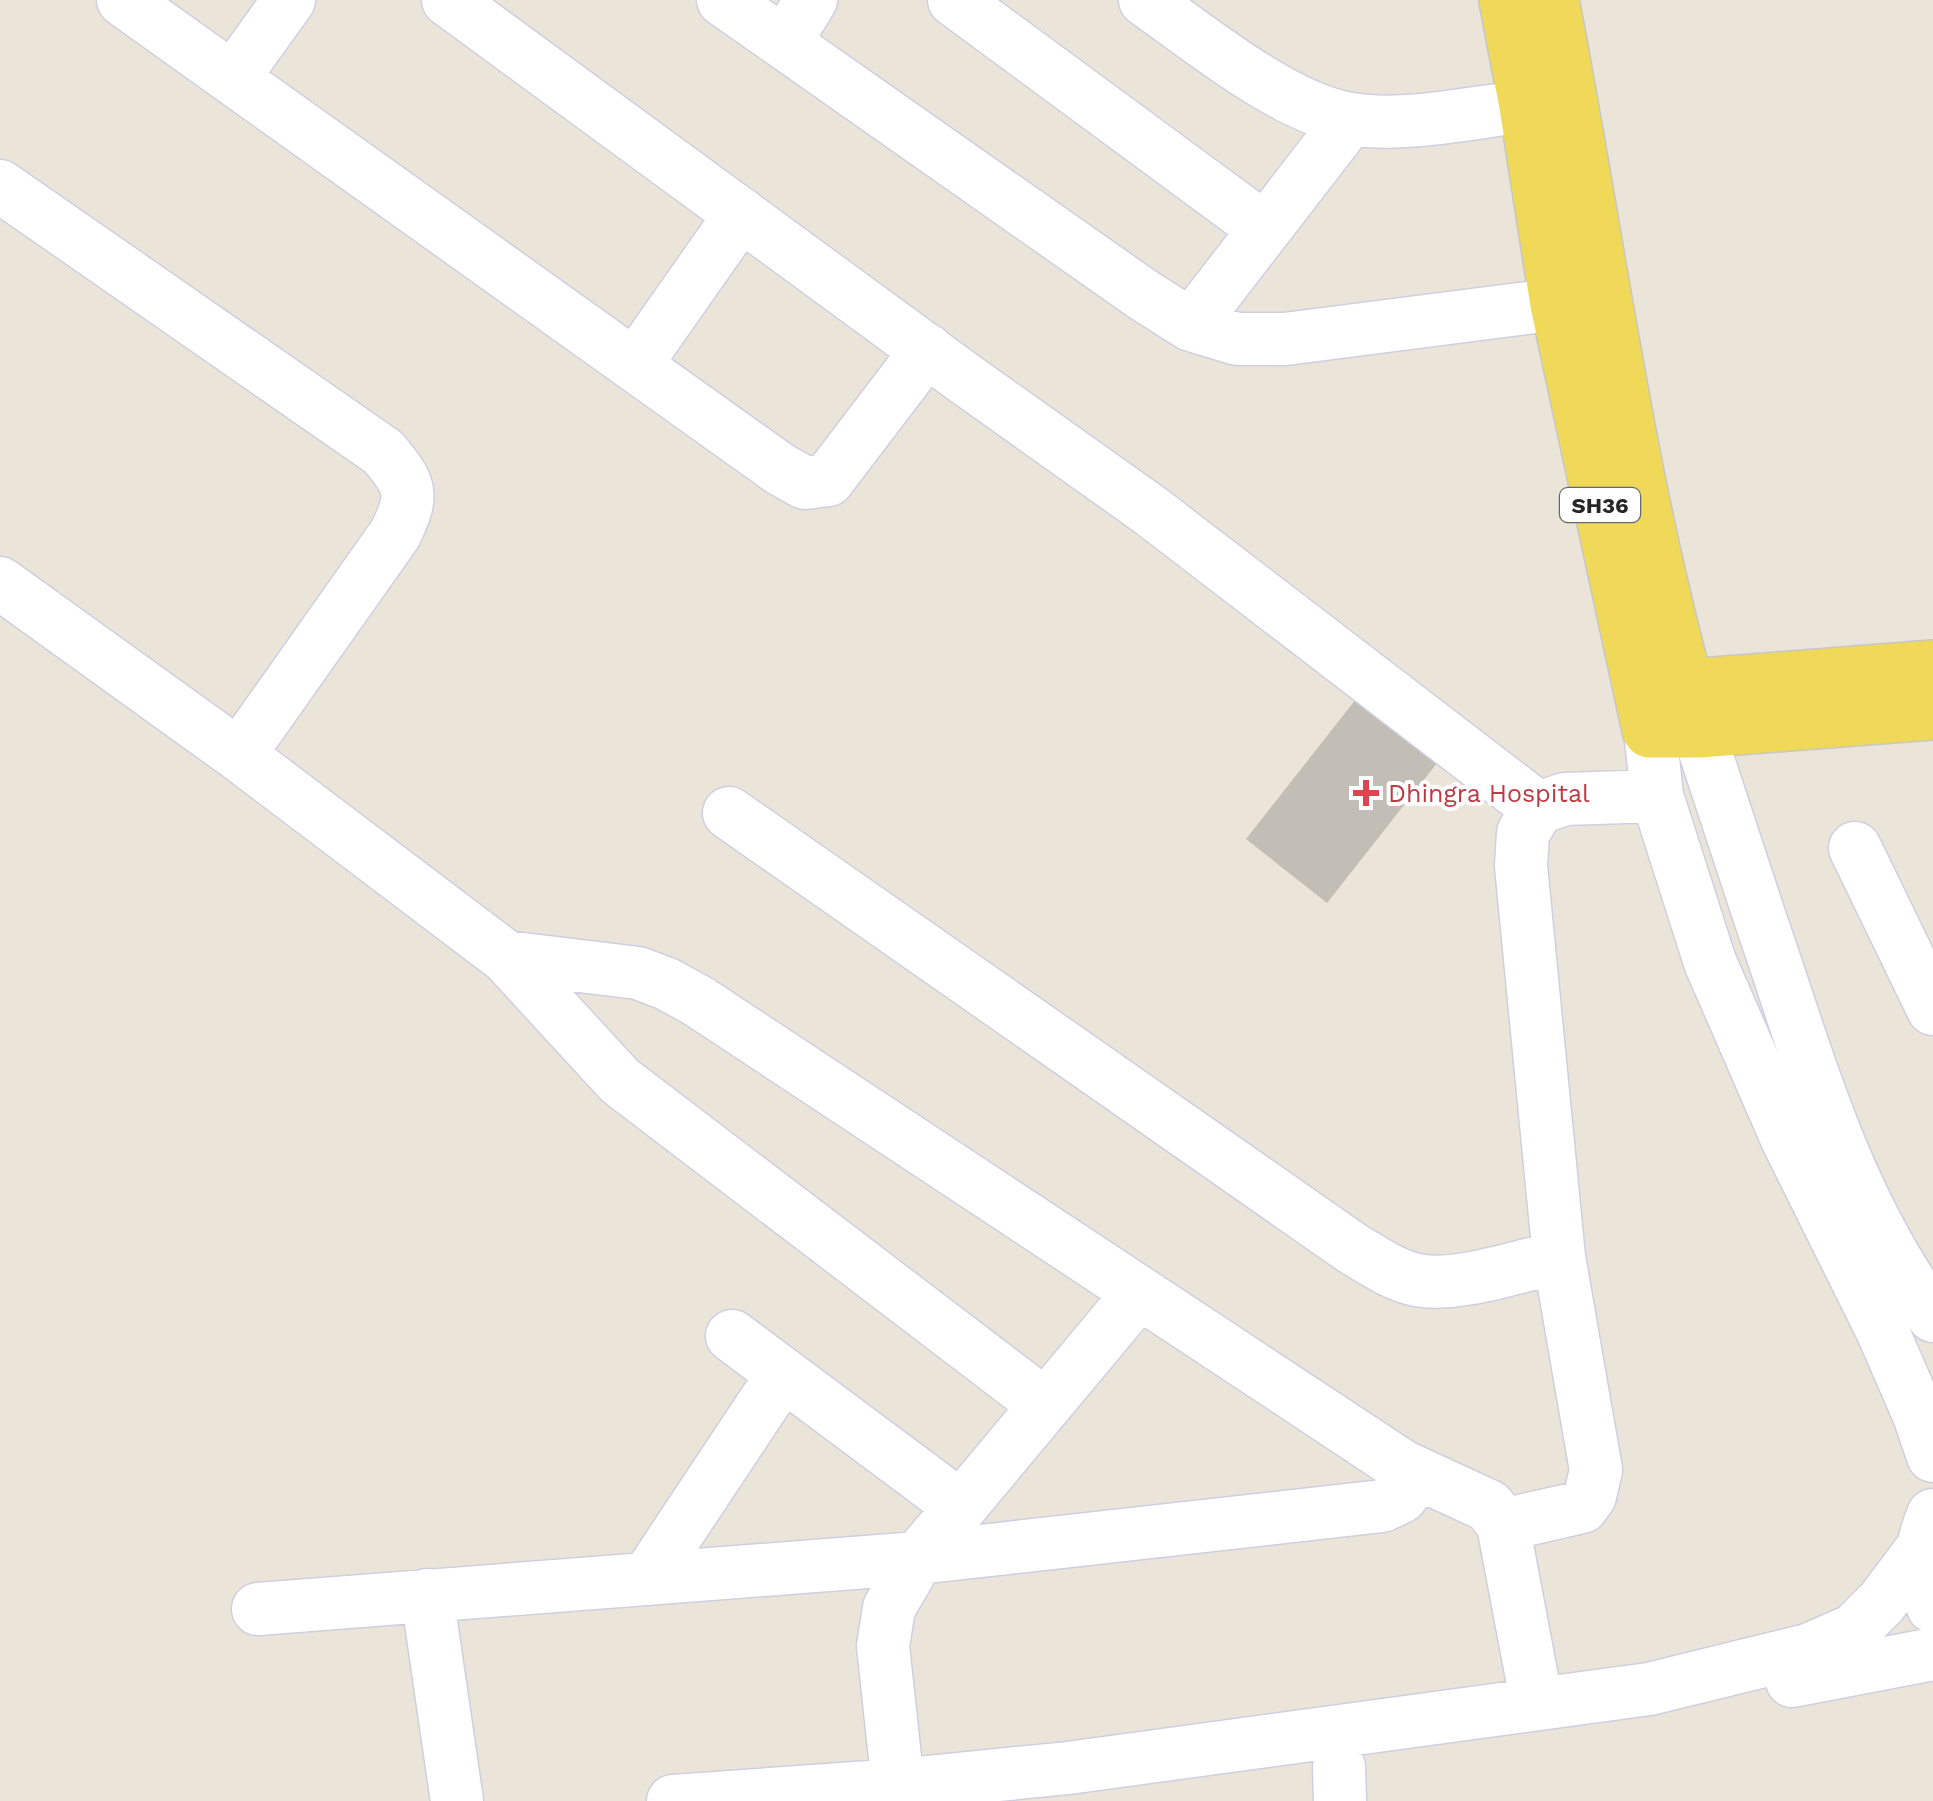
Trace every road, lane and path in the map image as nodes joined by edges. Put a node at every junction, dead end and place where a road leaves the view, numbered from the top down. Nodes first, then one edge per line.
1 (123, 0) edge
2 (288, 0) edge
3 (448, 0) edge
4 (723, 0) edge
5 (954, 0) edge
6 (1145, 0) edge
7 (1507, 0) edge
8 (1551, 0) edge
9 (511, 18) edge
10 (798, 21) edge
11 (234, 78) junction
12 (1528, 106) junction
13 (1350, 120) junction
14 (0, 186) edge
15 (741, 214) junction
16 (1266, 228) junction
17 (1558, 304) junction
18 (1190, 325) junction
19 (927, 350) junction
20 (635, 365) junction
21 (0, 583) edge
22 (1933, 668) edge
23 (1669, 709) junction
24 (1933, 712) edge
25 (240, 755) junction
26 (1657, 796) junction
27 (1538, 808) junction
28 (729, 813) dead end
29 (1854, 848) dead end
30 (506, 957) junction
31 (1919, 957) edge
32 (1933, 1009) edge
33 (1559, 1257) junction
34 (1139, 1293) junction
35 (1933, 1316) edge
36 (732, 1336) dead end
37 (783, 1374) junction
38 (1044, 1404) junction
39 (1933, 1456) edge
40 (1402, 1466) junction
41 (960, 1506) junction
42 (1503, 1525) junction
43 (1927, 1533) edge
44 (918, 1558) junction
45 (647, 1579) junction
46 (427, 1595) junction
47 (1933, 1607) edge
48 (258, 1609) dead end
49 (1933, 1654) edge
50 (1537, 1704) junction
51 (1339, 1784) edge
52 (898, 1786) junction
53 (1066, 1790) edge
54 (456, 1801) edge
55 (672, 1801) edge

1 - 11 street
2 - 11 street
3 - 9 street
4 - 10 street
5 - 16 street
6 - 13 street
7 - 12 main road, SH36
8 - 23 main road, SH36
9 - 15 street
10 - 18 street
11 - 20 street
12 - 13 street
12 - 17 main road, SH36
13 - 16 street
14 - 25 street
15 - 19 street
15 - 20 street
16 - 18 street
17 - 18 street
17 - 23 main road, SH36
19 - 20 street
19 - 27 street
21 - 25 street
22 - 23 main road
23 - 24 main road
23 - 26 street
23 - 35 street
25 - 30 street
26 - 27 street
26 - 39 street
27 - 33 street
28 - 33 street
29 - 31 street
30 - 34 street
30 - 38 street
31 - 32 street
33 - 42 street
34 - 38 street
34 - 40 street
36 - 37 street
37 - 41 street
37 - 45 street
38 - 41 street
40 - 42 street
40 - 44 street
41 - 44 street
42 - 50 street
43 - 47 street
43 - 50 street
44 - 45 street
44 - 52 street
45 - 46 street
46 - 48 street
46 - 54 street
49 - 51 street
50 - 53 street
51 - 53 street
52 - 53 street
52 - 55 street

